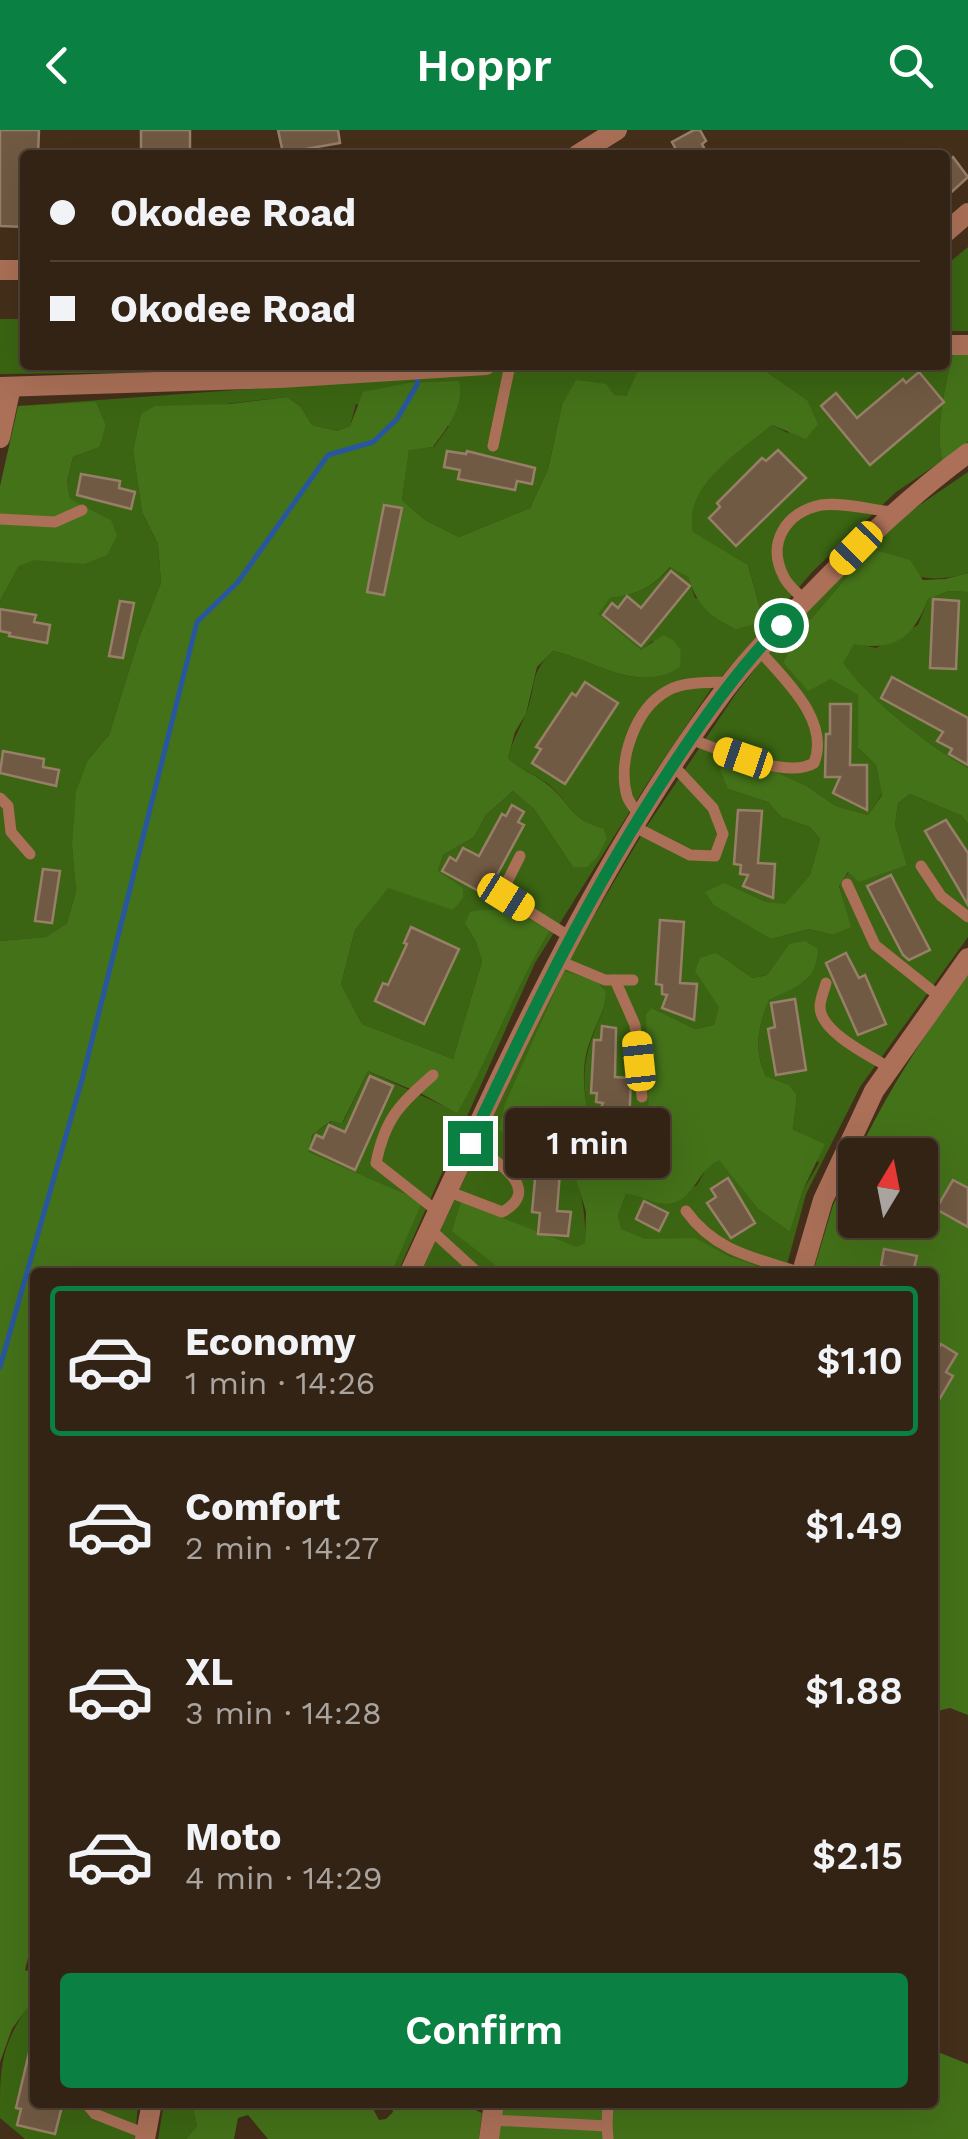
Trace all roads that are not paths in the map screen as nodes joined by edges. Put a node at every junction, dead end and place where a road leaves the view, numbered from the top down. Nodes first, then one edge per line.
1 (617, 130) edge
2 (585, 150) edge
3 (407, 370) edge
4 (509, 370) edge
5 (5, 387) edge
6 (0, 438) edge
7 (493, 446) dead end
8 (968, 453) edge
9 (82, 510) dead end
10 (893, 512) junction
11 (0, 519) edge
12 (804, 601) junction
13 (758, 649) junction
14 (731, 682) junction
15 (690, 739) junction
16 (673, 766) junction
17 (0, 798) edge
18 (636, 821) junction
19 (30, 854) dead end
20 (520, 856) dead end
21 (921, 866) dead end
22 (848, 884) dead end
23 (968, 916) edge
24 (570, 937) junction
25 (968, 958) edge
26 (557, 960) junction
27 (615, 980) junction
28 (633, 980) dead end
29 (826, 983) dead end
30 (940, 996) junction
31 (890, 1068) junction
32 (433, 1075) dead end
33 (642, 1098) dead end
34 (470, 1143) junction
35 (447, 1191) junction
36 (686, 1211) dead end
37 (434, 1220) junction
38 (412, 1268) edge
39 (474, 1268) edge
40 (787, 1268) edge
41 (802, 1268) edge
42 (90, 2108) edge
43 (151, 2108) edge
44 (492, 2120) edge
45 (608, 2133) edge
46 (146, 2137) edge

1 - 2 street
3 - 5 street
4 - 7 lane
5 - 6 street
8 - 10 street
9 - 11 lane
10 - 12 street
10 - 12 lane
12 - 13 street
13 - 14 street
13 - 15 lane
14 - 15 street
14 - 18 lane
15 - 16 street
16 - 18 street
16 - 18 lane
17 - 19 lane
18 - 24 street
20 - 24 lane
21 - 23 lane
22 - 30 lane
24 - 26 street
25 - 30 street
26 - 27 lane
26 - 34 street
27 - 28 lane
27 - 33 lane
29 - 31 lane
30 - 31 street
31 - 41 street
32 - 37 lane
34 - 35 street
34 - 35 lane
35 - 37 street
36 - 40 lane
37 - 38 street
37 - 39 lane
42 - 46 lane
43 - 46 street
44 - 45 lane

